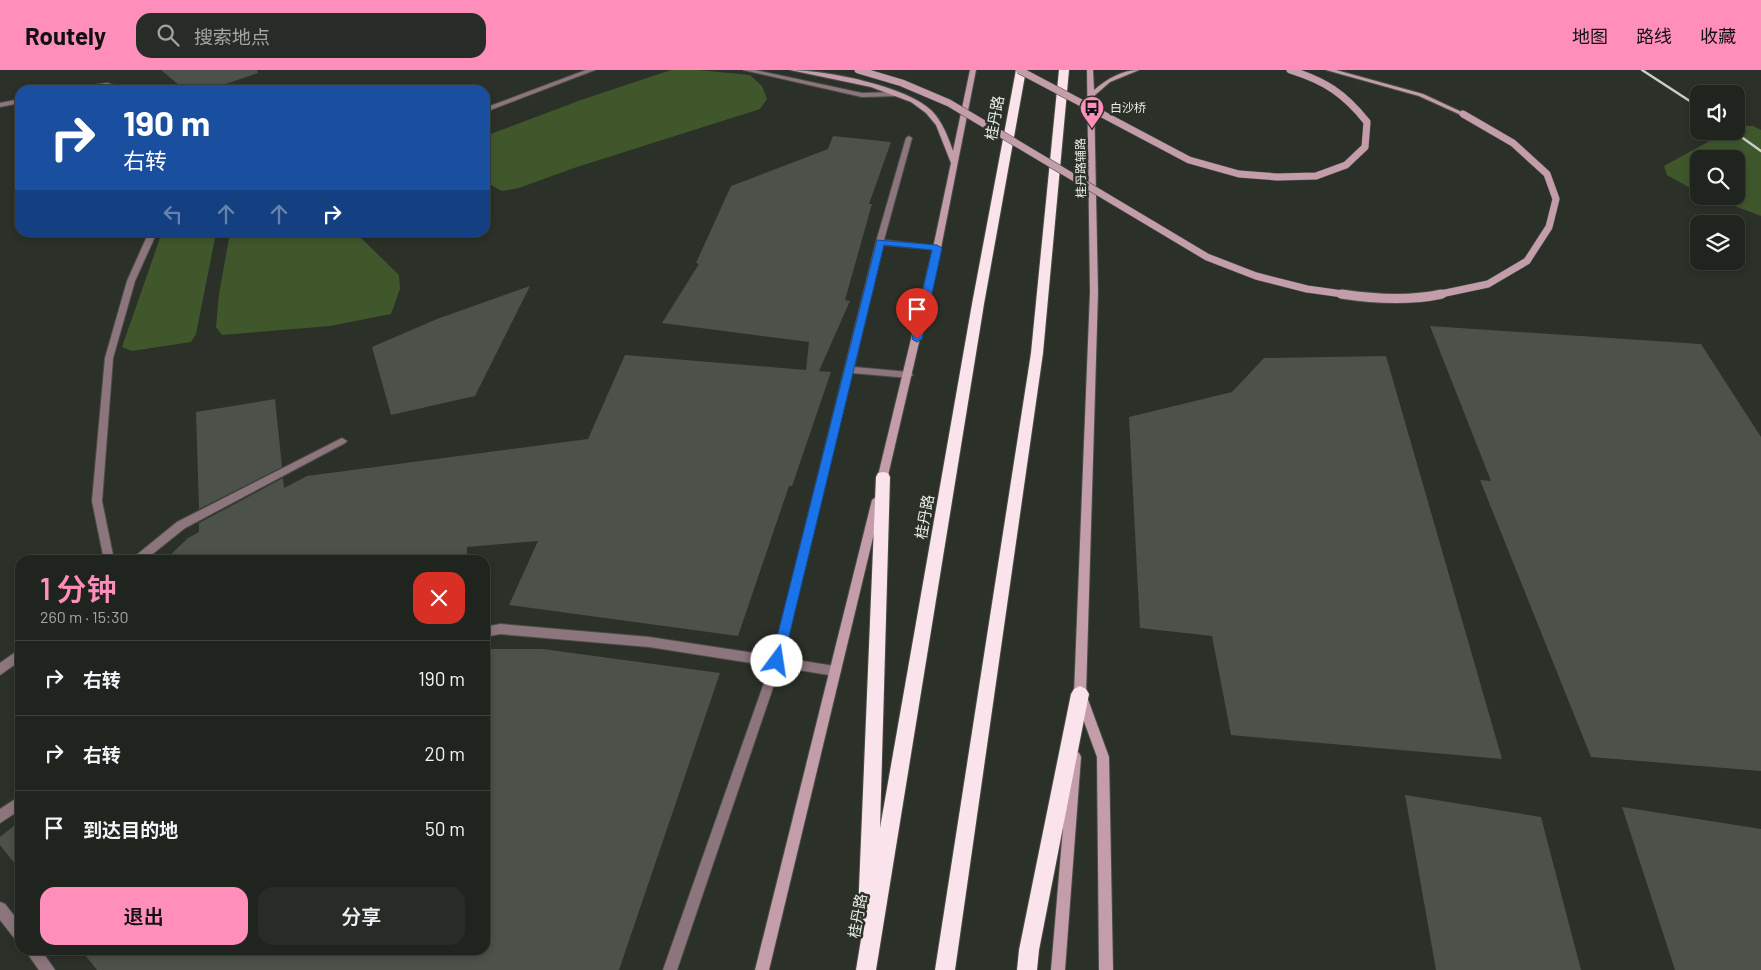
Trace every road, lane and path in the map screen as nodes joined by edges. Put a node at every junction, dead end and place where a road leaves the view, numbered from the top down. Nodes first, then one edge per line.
1 (592, 70) edge
2 (746, 70) edge
3 (793, 70) edge
4 (858, 70) edge
5 (973, 70) edge
6 (1020, 70) edge
7 (1064, 70) edge
8 (1090, 70) edge
9 (1136, 70) edge
10 (1290, 70) edge
11 (1329, 70) edge
12 (898, 94) junction
13 (1091, 95) junction
14 (15, 102) edge
15 (0, 105) edge
16 (490, 108) edge
17 (909, 138) dead end
18 (955, 165) junction
19 (151, 237) edge
20 (880, 242) junction
21 (937, 248) junction
22 (850, 370) junction
23 (909, 375) junction
24 (342, 441) dead end
25 (883, 477) junction
26 (108, 555) edge
27 (144, 555) edge
28 (490, 631) edge
29 (15, 658) edge
30 (777, 661) junction
31 (0, 670) edge
32 (835, 671) junction
33 (1080, 694) junction
34 (15, 806) edge
35 (0, 817) edge
36 (0, 909) edge
37 (15, 928) edge
38 (36, 955) edge
39 (48, 970) edge
40 (670, 970) edge
41 (762, 970) edge
42 (866, 970) edge
43 (945, 970) edge
44 (1027, 970) edge
45 (1058, 970) edge
46 (1106, 970) edge

1 - 16 street
2 - 12 street
3 - 12 main road
4 - 11 main road, bridge
5 - 18 main road
6 - 10 main road, bridge
6 - 42 highway, 桂丹路
7 - 43 highway
8 - 13 main road, 桂丹路辅路
9 - 13 main road
12 - 18 main road
13 - 33 main road, 桂丹路辅路
14 - 15 street
17 - 20 street
18 - 21 main road
19 - 26 street
20 - 21 street
20 - 22 street
21 - 23 main road
22 - 23 street
22 - 30 street
23 - 25 main road
24 - 27 street
25 - 32 main road
25 - 42 highway
28 - 30 street
29 - 31 street
30 - 32 street
30 - 40 street
32 - 41 main road
33 - 44 highway
33 - 45 main road, 桂丹路辅路
33 - 46 main road
34 - 35 street
36 - 37 street
38 - 39 street

